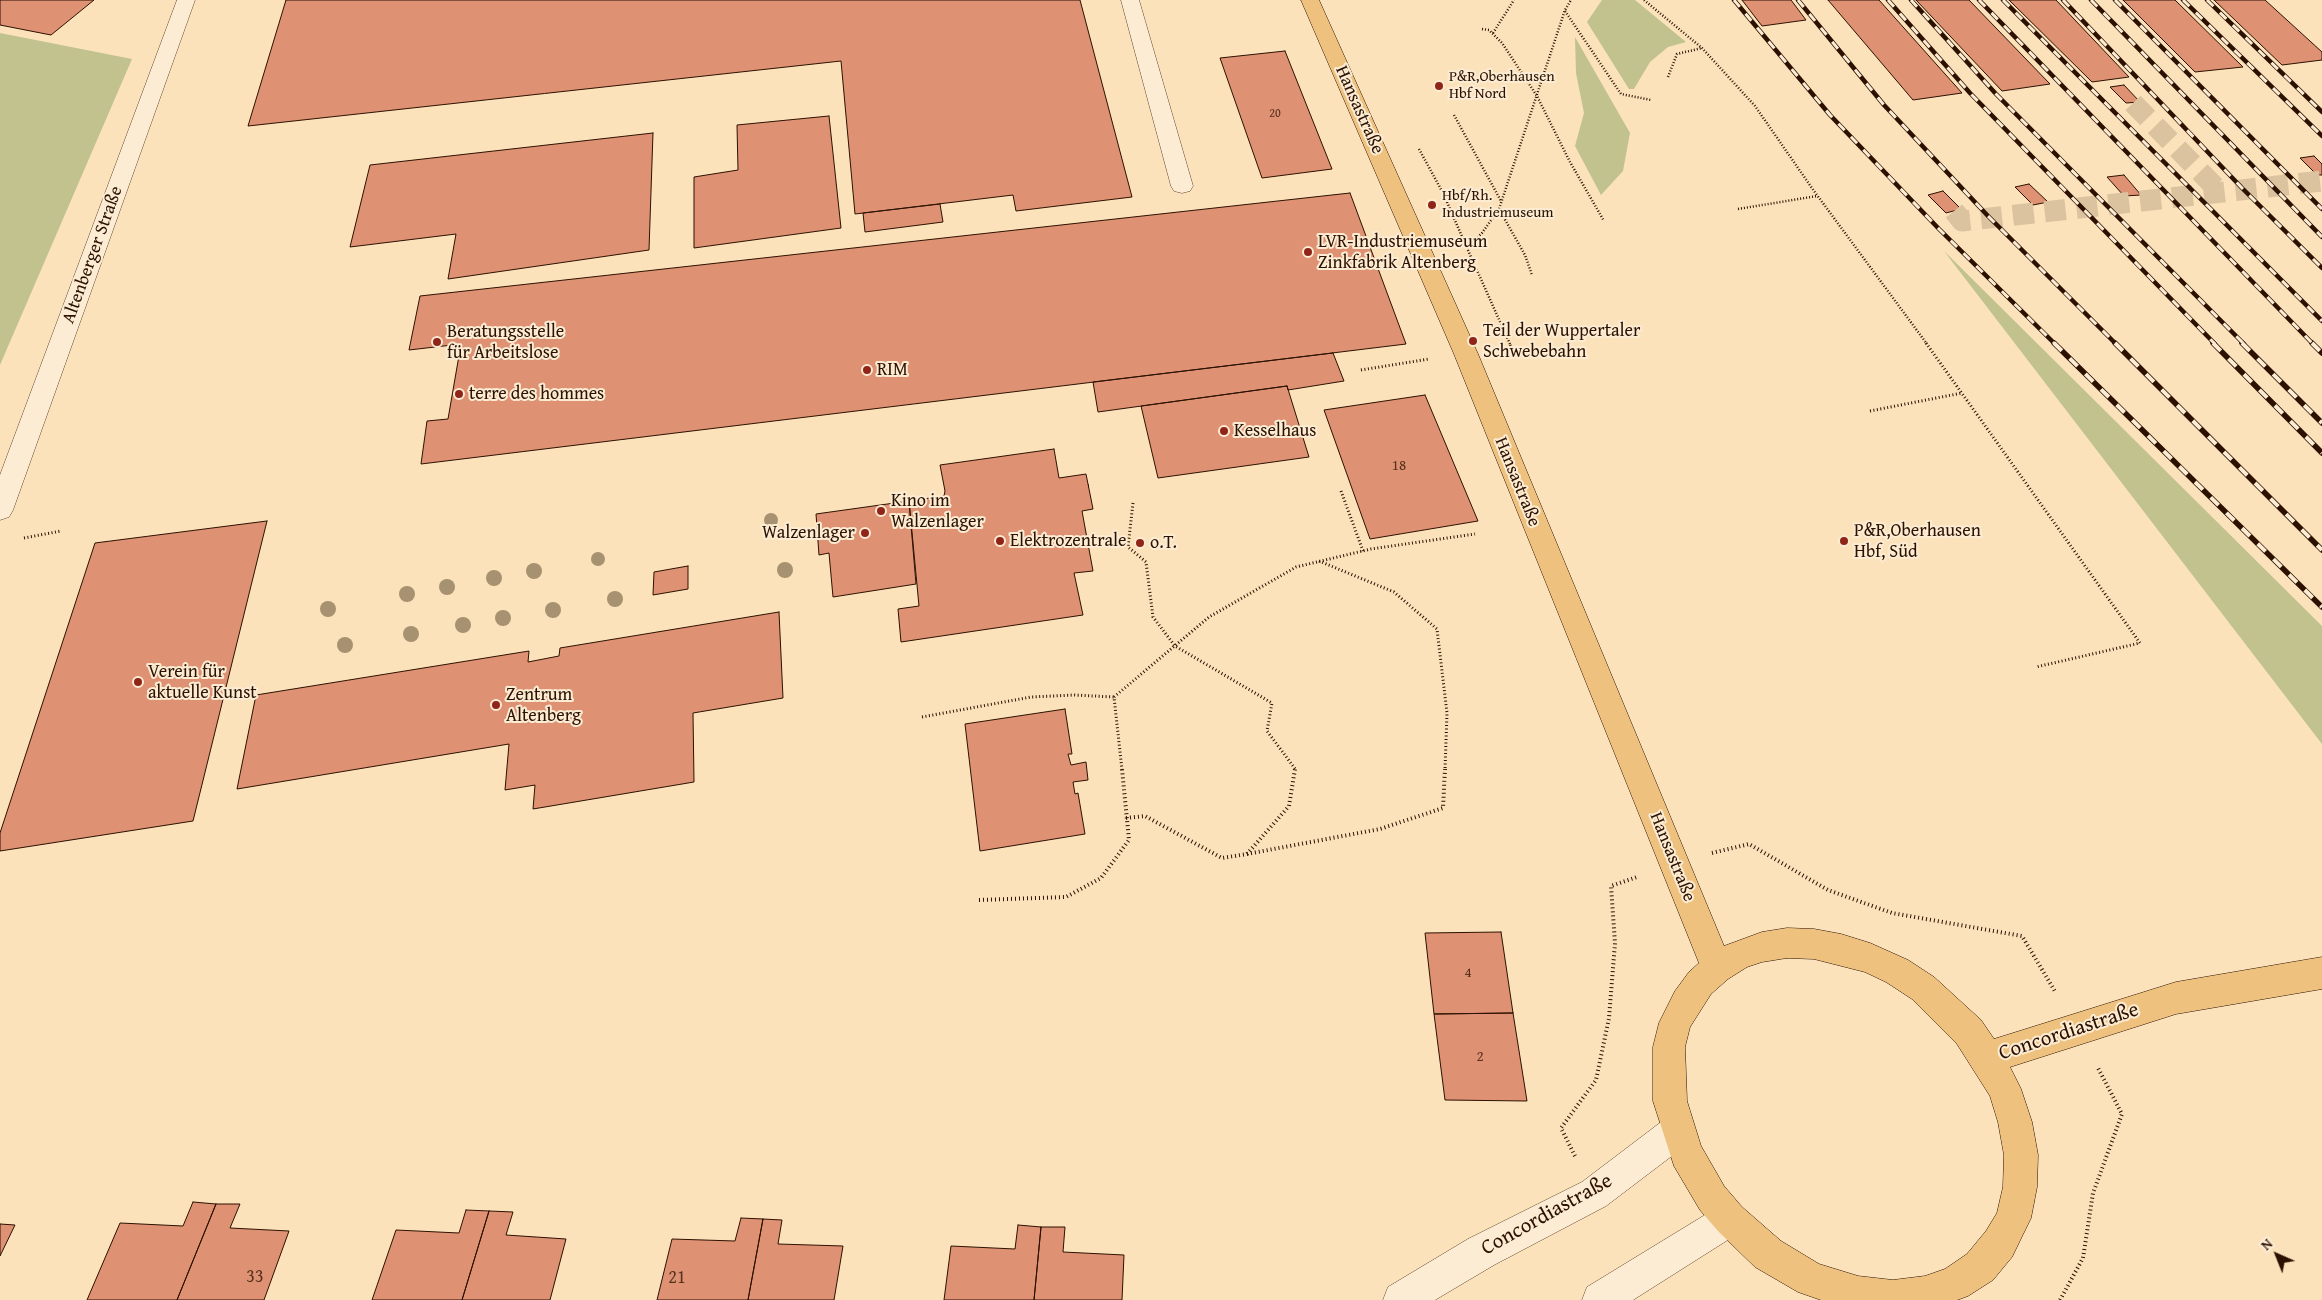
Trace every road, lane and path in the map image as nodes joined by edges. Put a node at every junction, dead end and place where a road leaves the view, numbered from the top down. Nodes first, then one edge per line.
1 (186, 0) edge
2 (1130, 0) edge
3 (1310, 0) edge
4 (1514, 0) edge
5 (1571, 0) edge
6 (1644, 0) edge
7 (1565, 10) junction
8 (1482, 29) dead end
9 (1493, 33) junction
10 (1702, 48) junction
11 (1668, 77) dead end
12 (1537, 96) junction
13 (1651, 100) dead end
14 (1454, 115) dead end
15 (1419, 150) dead end
16 (1182, 186) dead end
17 (1818, 196) junction
18 (1501, 202) junction
19 (1738, 208) dead end
20 (1499, 209) junction
21 (1604, 221) dead end
22 (1467, 248) junction
23 (1532, 275) dead end
24 (1466, 354) junction
25 (1361, 370) dead end
26 (1962, 393) junction
27 (1870, 411) dead end
28 (1341, 491) dead end
29 (1133, 503) dead end
30 (0, 510) edge
31 (61, 531) dead end
32 (1475, 534) dead end
33 (15, 539) dead end
34 (1363, 551) junction
35 (1318, 561) junction
36 (1175, 646) junction
37 (2036, 667) dead end
38 (1114, 697) junction
39 (922, 717) dead end
40 (1126, 818) junction
41 (1247, 854) junction
42 (1675, 863) junction
43 (980, 900) dead end
44 (1717, 968) junction
45 (2322, 973) edge
46 (2079, 1030) junction
47 (1988, 1058) junction
48 (1677, 1131) junction
49 (1594, 1194) junction
50 (1730, 1220) junction
51 (1859, 1297) edge
52 (1401, 1300) edge
53 (1600, 1300) edge
54 (2060, 1300) edge

1 - 30 street, Altenberger Straße
2 - 16 street
3 - 24 main road, Hansastraße
4 - 9 path
5 - 7 path
6 - 10 path
7 - 12 path
7 - 13 path
8 - 9 path
9 - 12 path
10 - 11 path
10 - 17 path
12 - 18 path
12 - 21 path
14 - 18 path
15 - 22 path
17 - 19 path
17 - 26 path
18 - 20 path
20 - 22 path
20 - 23 path
22 - 24 path
24 - 25 path
24 - 42 main road, Hansastraße
26 - 27 path
26 - 37 path
28 - 34 path
29 - 36 path
31 - 33 path
32 - 34 path
34 - 35 path
35 - 36 path
35 - 41 path
36 - 38 path
36 - 41 path
38 - 39 path
38 - 40 path
40 - 41 path
40 - 43 path
42 - 44 main road, Hansastraße
42 - 46 path
42 - 49 path
44 - 47 main road
44 - 48 main road
45 - 46 main road, Concordiastraße
46 - 47 main road, Concordiastraße
46 - 54 path
47 - 51 main road, Concordiastraße
48 - 49 street, Concordiastraße
48 - 50 main road, Concordiastraße
49 - 52 street, Concordiastraße
50 - 51 main road, Concordiastraße
50 - 53 street

